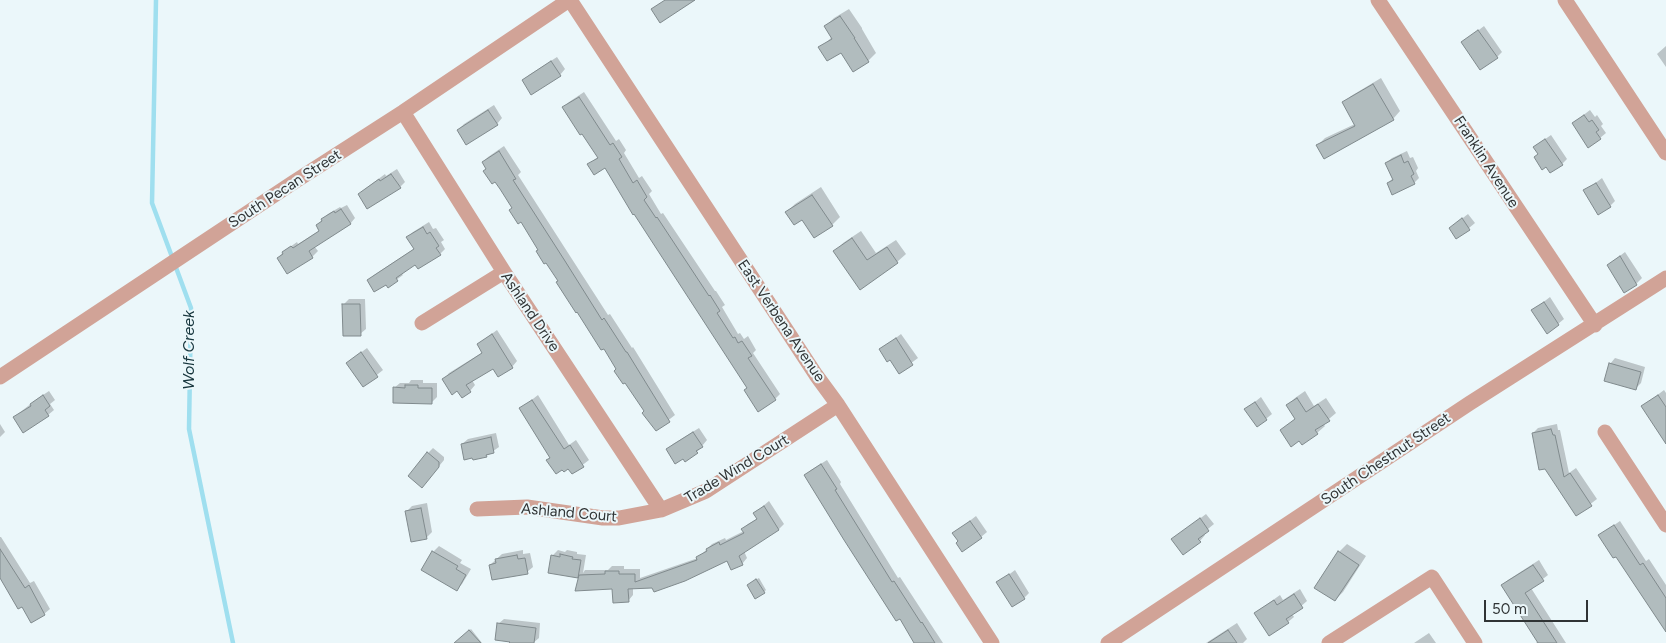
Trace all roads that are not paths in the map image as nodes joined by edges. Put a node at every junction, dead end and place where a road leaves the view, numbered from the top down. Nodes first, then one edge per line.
1 (570, 0) edge
2 (1378, 0) edge
3 (1565, 0) edge
4 (403, 112) junction
5 (1666, 153) edge
6 (504, 272) junction
7 (1666, 278) edge
8 (422, 324) dead end
9 (1595, 325) junction
10 (0, 377) edge
11 (838, 405) junction
12 (1605, 432) dead end
13 (477, 509) dead end
14 (661, 510) junction
15 (1666, 526) edge
16 (992, 643) edge
17 (1108, 643) edge
18 (1330, 643) edge
19 (1475, 643) edge

1 - 4 street, South Pecan Street
1 - 11 street, East Verbena Avenue
2 - 9 street, Franklin Avenue
3 - 5 street
4 - 6 street, Ashland Drive
4 - 10 street, South Pecan Street
6 - 8 street
6 - 14 street, Ashland Drive
7 - 9 street, South Chestnut Street
9 - 17 street, South Chestnut Street
11 - 14 street, Trade Wind Court
11 - 16 street, East Verbena Avenue
12 - 15 street
13 - 14 street, Ashland Court
18 - 19 street

